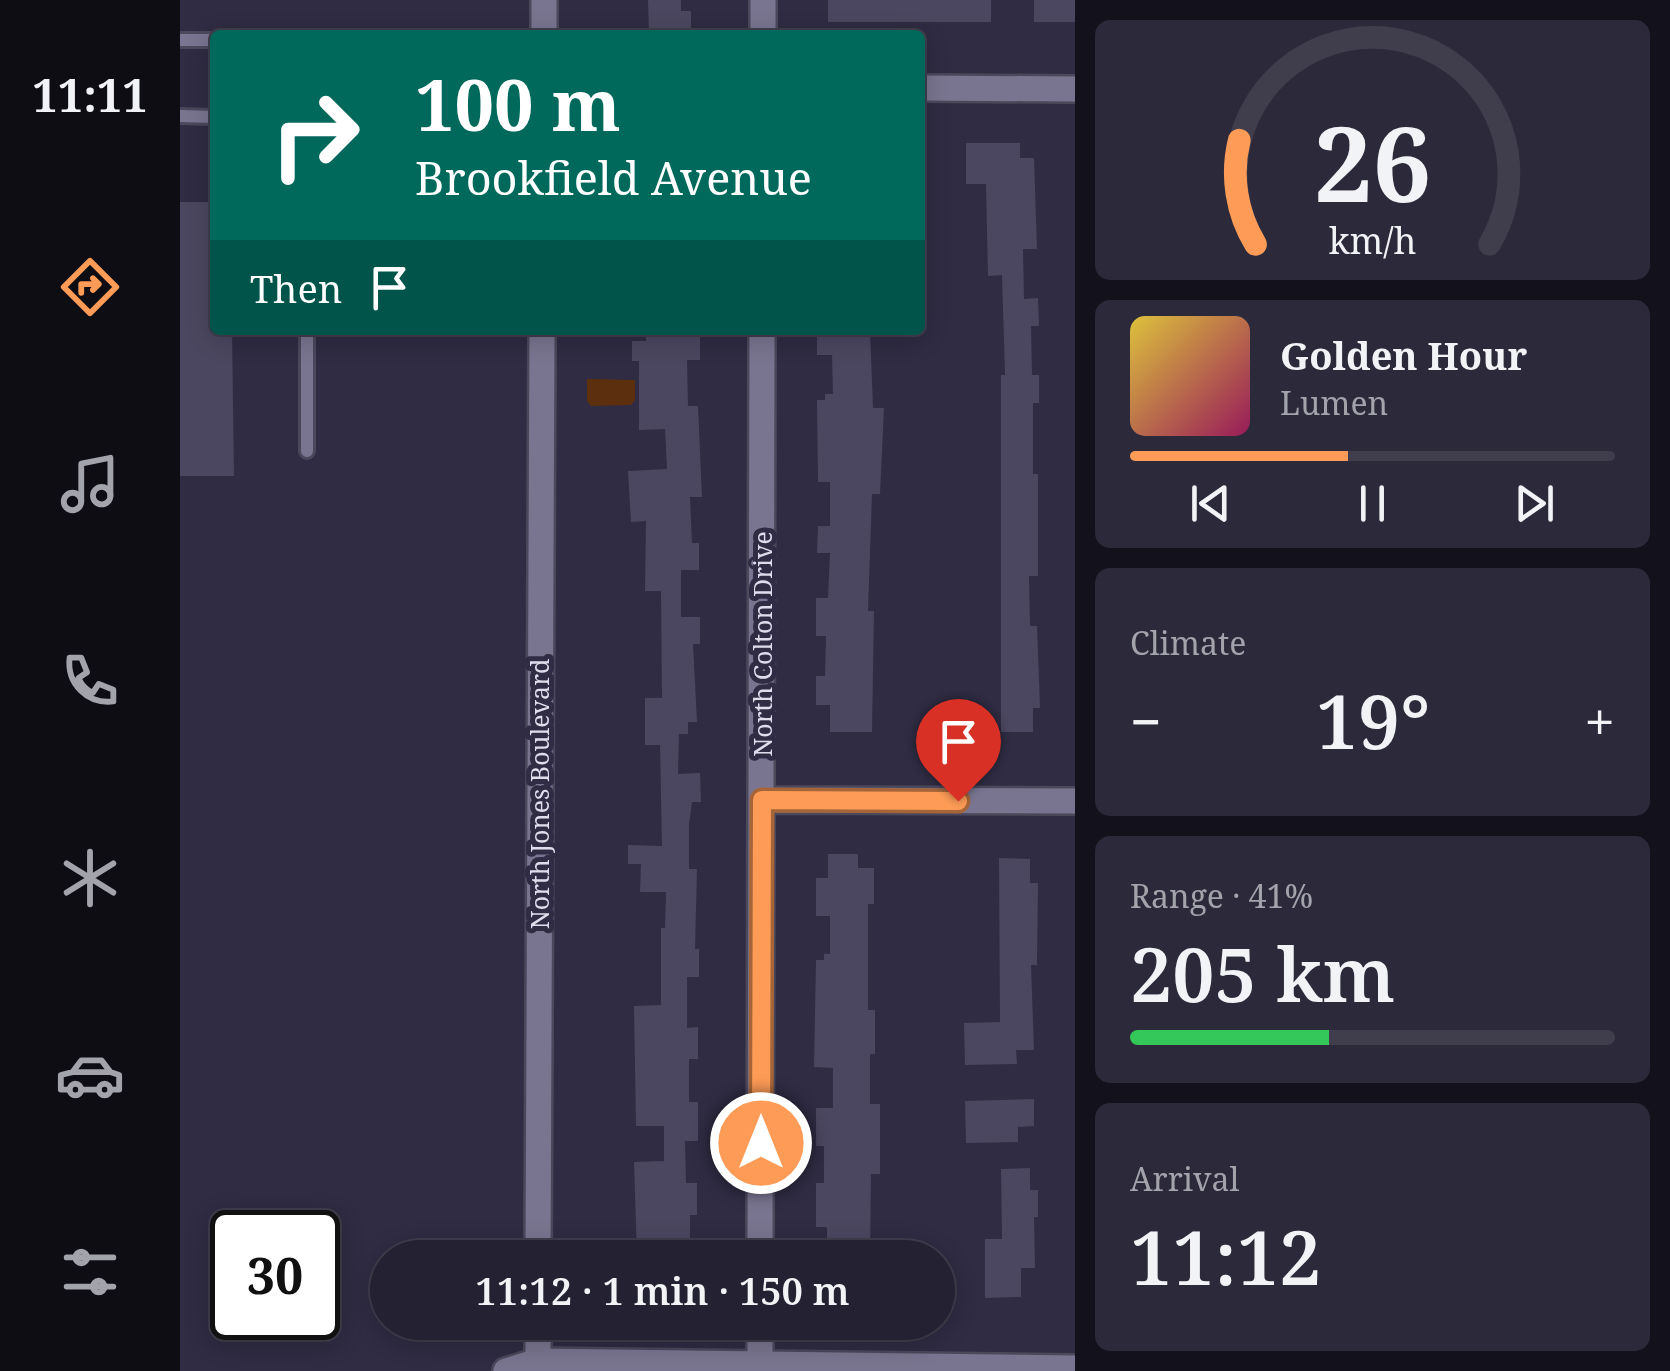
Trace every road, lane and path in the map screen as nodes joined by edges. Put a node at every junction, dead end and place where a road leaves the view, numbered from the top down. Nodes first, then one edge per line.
1 (544, 0) edge
2 (763, 0) edge
3 (544, 30) edge
4 (763, 30) edge
5 (180, 40) edge
6 (210, 40) edge
7 (925, 88) edge
8 (1075, 89) edge
9 (180, 116) edge
10 (210, 118) edge
11 (307, 335) edge
12 (542, 335) edge
13 (762, 335) edge
14 (307, 451) dead end
15 (762, 800) junction
16 (1075, 801) edge
17 (538, 1240) edge
18 (760, 1240) edge
19 (538, 1340) edge
20 (760, 1340) edge
21 (538, 1366) edge
22 (760, 1368) edge
23 (1075, 1368) edge
24 (506, 1371) edge

1 - 3 street
2 - 4 street
5 - 6 lane
7 - 8 street
9 - 10 lane
11 - 14 lane
12 - 17 street, North Jones Boulevard
13 - 15 street, North Colton Drive
15 - 16 street
15 - 18 street, North Colton Drive
19 - 21 street
20 - 22 street
21 - 22 street
21 - 24 street
22 - 23 street

